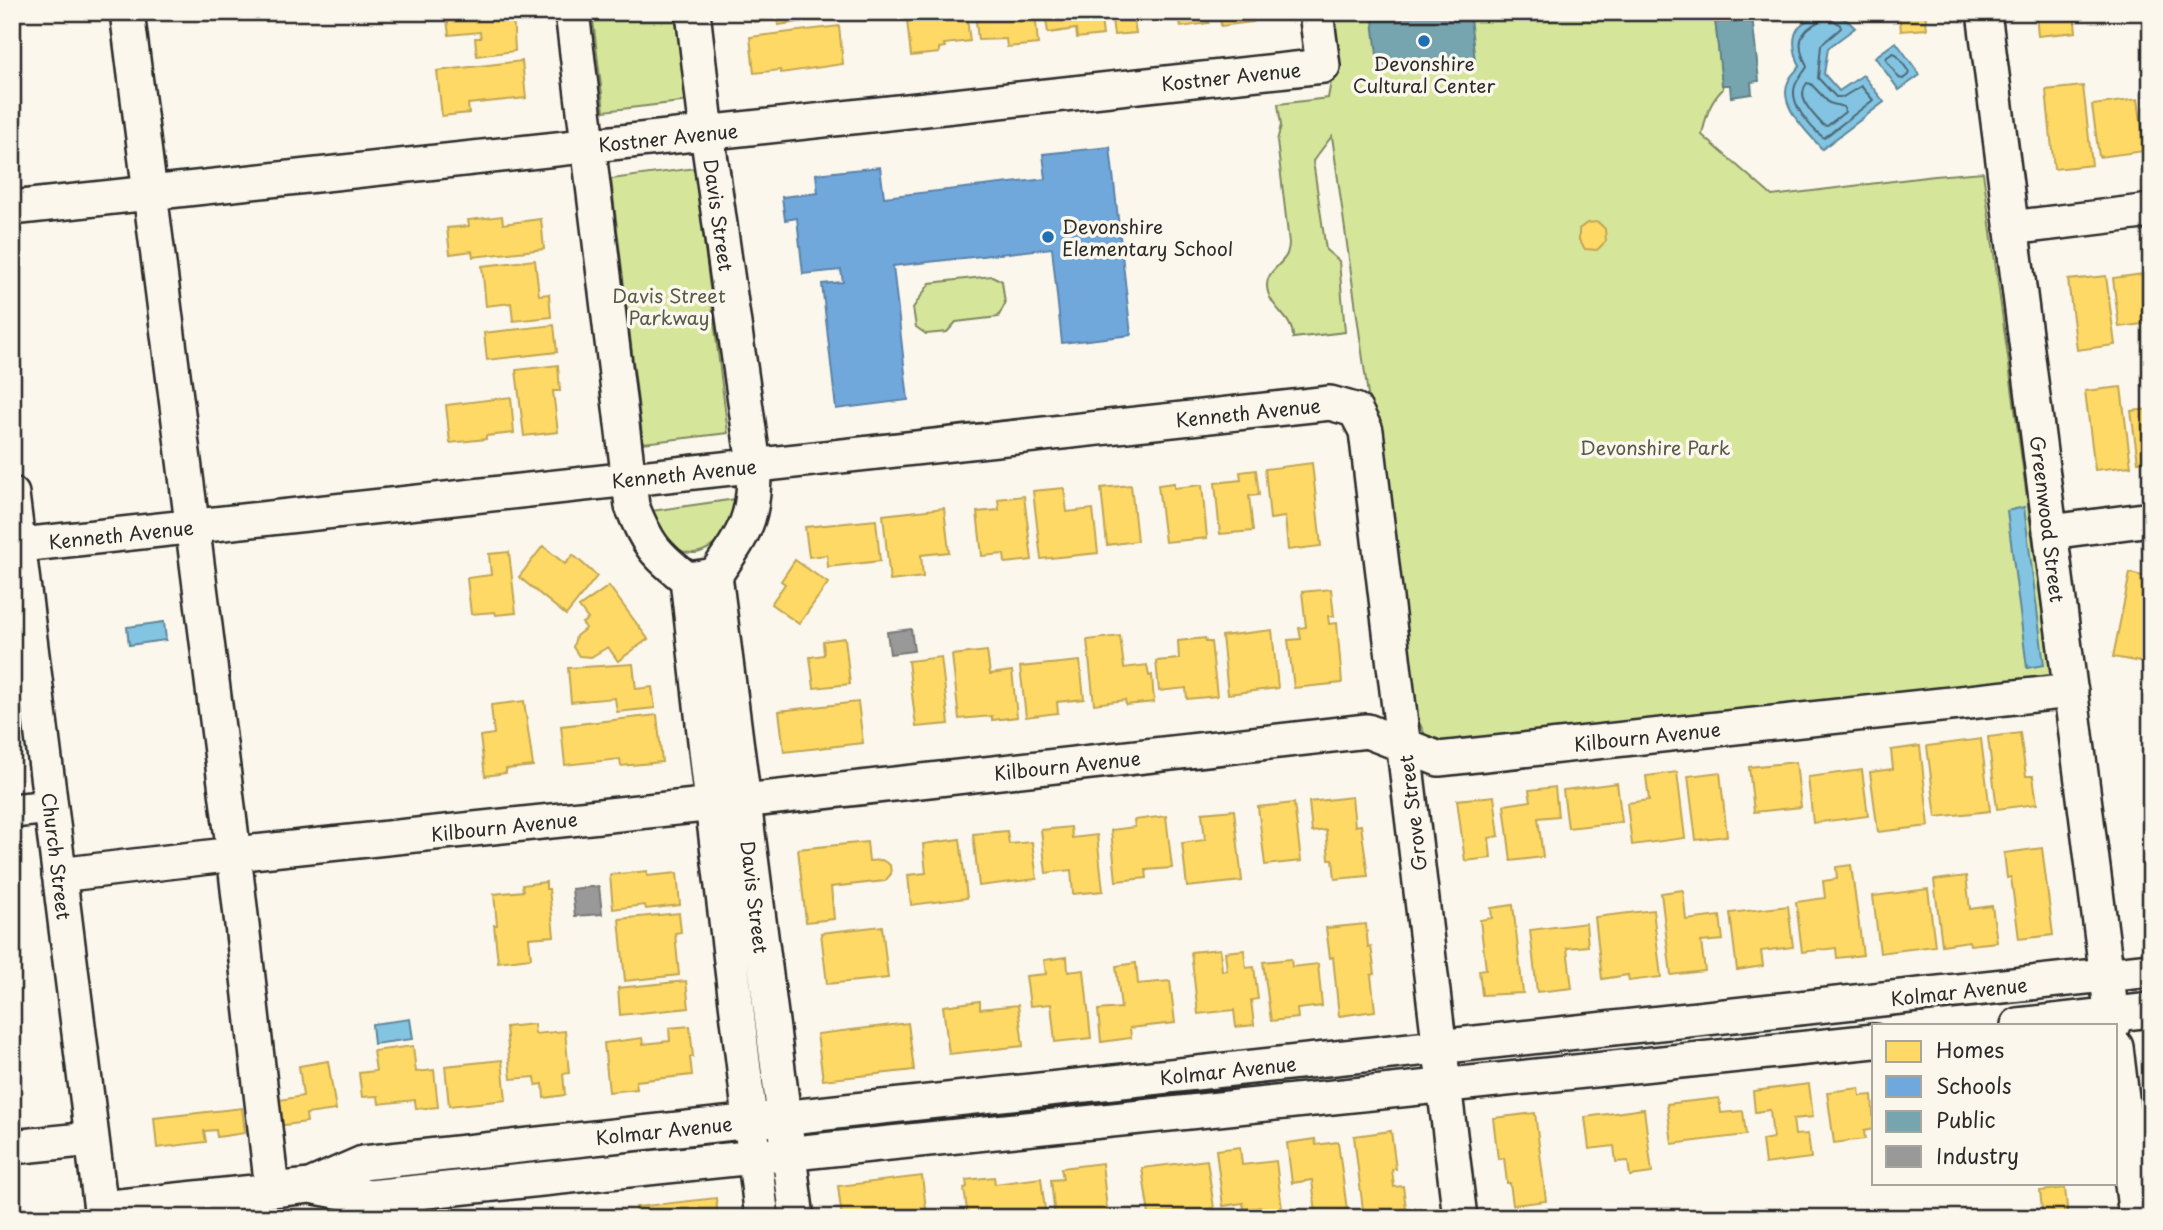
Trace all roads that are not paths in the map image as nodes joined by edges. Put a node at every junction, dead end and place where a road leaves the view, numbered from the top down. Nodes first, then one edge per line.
1 (127, 12) edge
2 (572, 12) edge
3 (693, 12) edge
4 (1316, 12) edge
5 (1984, 12) edge
6 (707, 133) junction
7 (589, 146) junction
8 (151, 194) junction
9 (12, 208) edge
10 (2151, 211) edge
11 (2011, 228) junction
12 (1355, 411) joint
13 (754, 465) junction
14 (629, 479) junction
15 (12, 494) edge
16 (2151, 519) edge
17 (193, 526) junction
18 (2050, 532) junction
19 (15, 545) edge
20 (701, 577) junction
21 (2070, 691) junction
22 (1404, 745) junction
23 (727, 802) junction
24 (51, 807) junction
25 (12, 811) edge
26 (234, 853) junction
27 (59, 875) junction
28 (2151, 970) edge
29 (2106, 974) junction
30 (2151, 1010) edge
31 (2113, 1024) edge
32 (2118, 1027) edge
33 (1872, 1041) edge
34 (1441, 1048) junction
35 (2118, 1063) edge
36 (1445, 1087) junction
37 (784, 1117) junction
38 (749, 1121) junction
39 (92, 1139) junction
40 (12, 1147) edge
41 (789, 1152) junction
42 (754, 1156) junction
43 (310, 1186) junction
44 (272, 1190) junction
45 (102, 1213) edge
46 (762, 1218) edge
47 (797, 1218) edge
48 (1460, 1218) edge
49 (2136, 1218) edge

1 - 8 street
2 - 7 street
3 - 6 street, Davis Street
4 - 6 street, Kostner Avenue
5 - 11 street, Greenwood Street
6 - 7 street, Kostner Avenue
6 - 13 street, Davis Street
7 - 8 street, Kostner Avenue
7 - 14 street
8 - 9 street, Kostner Avenue
8 - 17 street
10 - 11 street
11 - 18 street, Greenwood Street
12 - 13 street, Kenneth Avenue
12 - 22 street, Grove Street
13 - 14 street, Kenneth Avenue
13 - 20 street, Davis Street
14 - 17 street, Kenneth Avenue
14 - 20 street
15 - 19 street, Church Street
16 - 18 street
17 - 19 street, Kenneth Avenue
17 - 26 street
18 - 21 street, Greenwood Street
19 - 24 street, Church Street
20 - 23 street, Davis Street
21 - 22 street, Kilbourn Avenue
21 - 29 street, Greenwood Street
22 - 23 street, Kilbourn Avenue
22 - 34 street, Grove Street
23 - 26 street, Kilbourn Avenue
23 - 37 street, Davis Street
23 - 38 street, Davis Street
24 - 25 street
24 - 27 street, Church Street
26 - 27 street, Kilbourn Avenue
26 - 44 street
27 - 39 street, Church Street
28 - 29 street, Kolmar Avenue
29 - 31 street, Greenwood Street
29 - 34 street, Kolmar Avenue
30 - 32 street, Kolmar Avenue
33 - 36 street, Kolmar Avenue
34 - 36 street, Grove Street
34 - 37 street, Kolmar Avenue
35 - 49 street, Greenwood Street
36 - 41 street, Kolmar Avenue
36 - 48 street, Grove Street
37 - 38 street, Kolmar Avenue
37 - 41 street, Davis Street
38 - 42 street, Davis Street
38 - 43 street, Kolmar Avenue
39 - 40 street
39 - 45 street, Church Street
41 - 42 street, Kolmar Avenue
41 - 47 street, Davis Street
42 - 43 street, Kolmar Avenue
42 - 46 street, Davis Street
43 - 44 street, Kolmar Avenue
44 - 45 street, Kolmar Avenue

